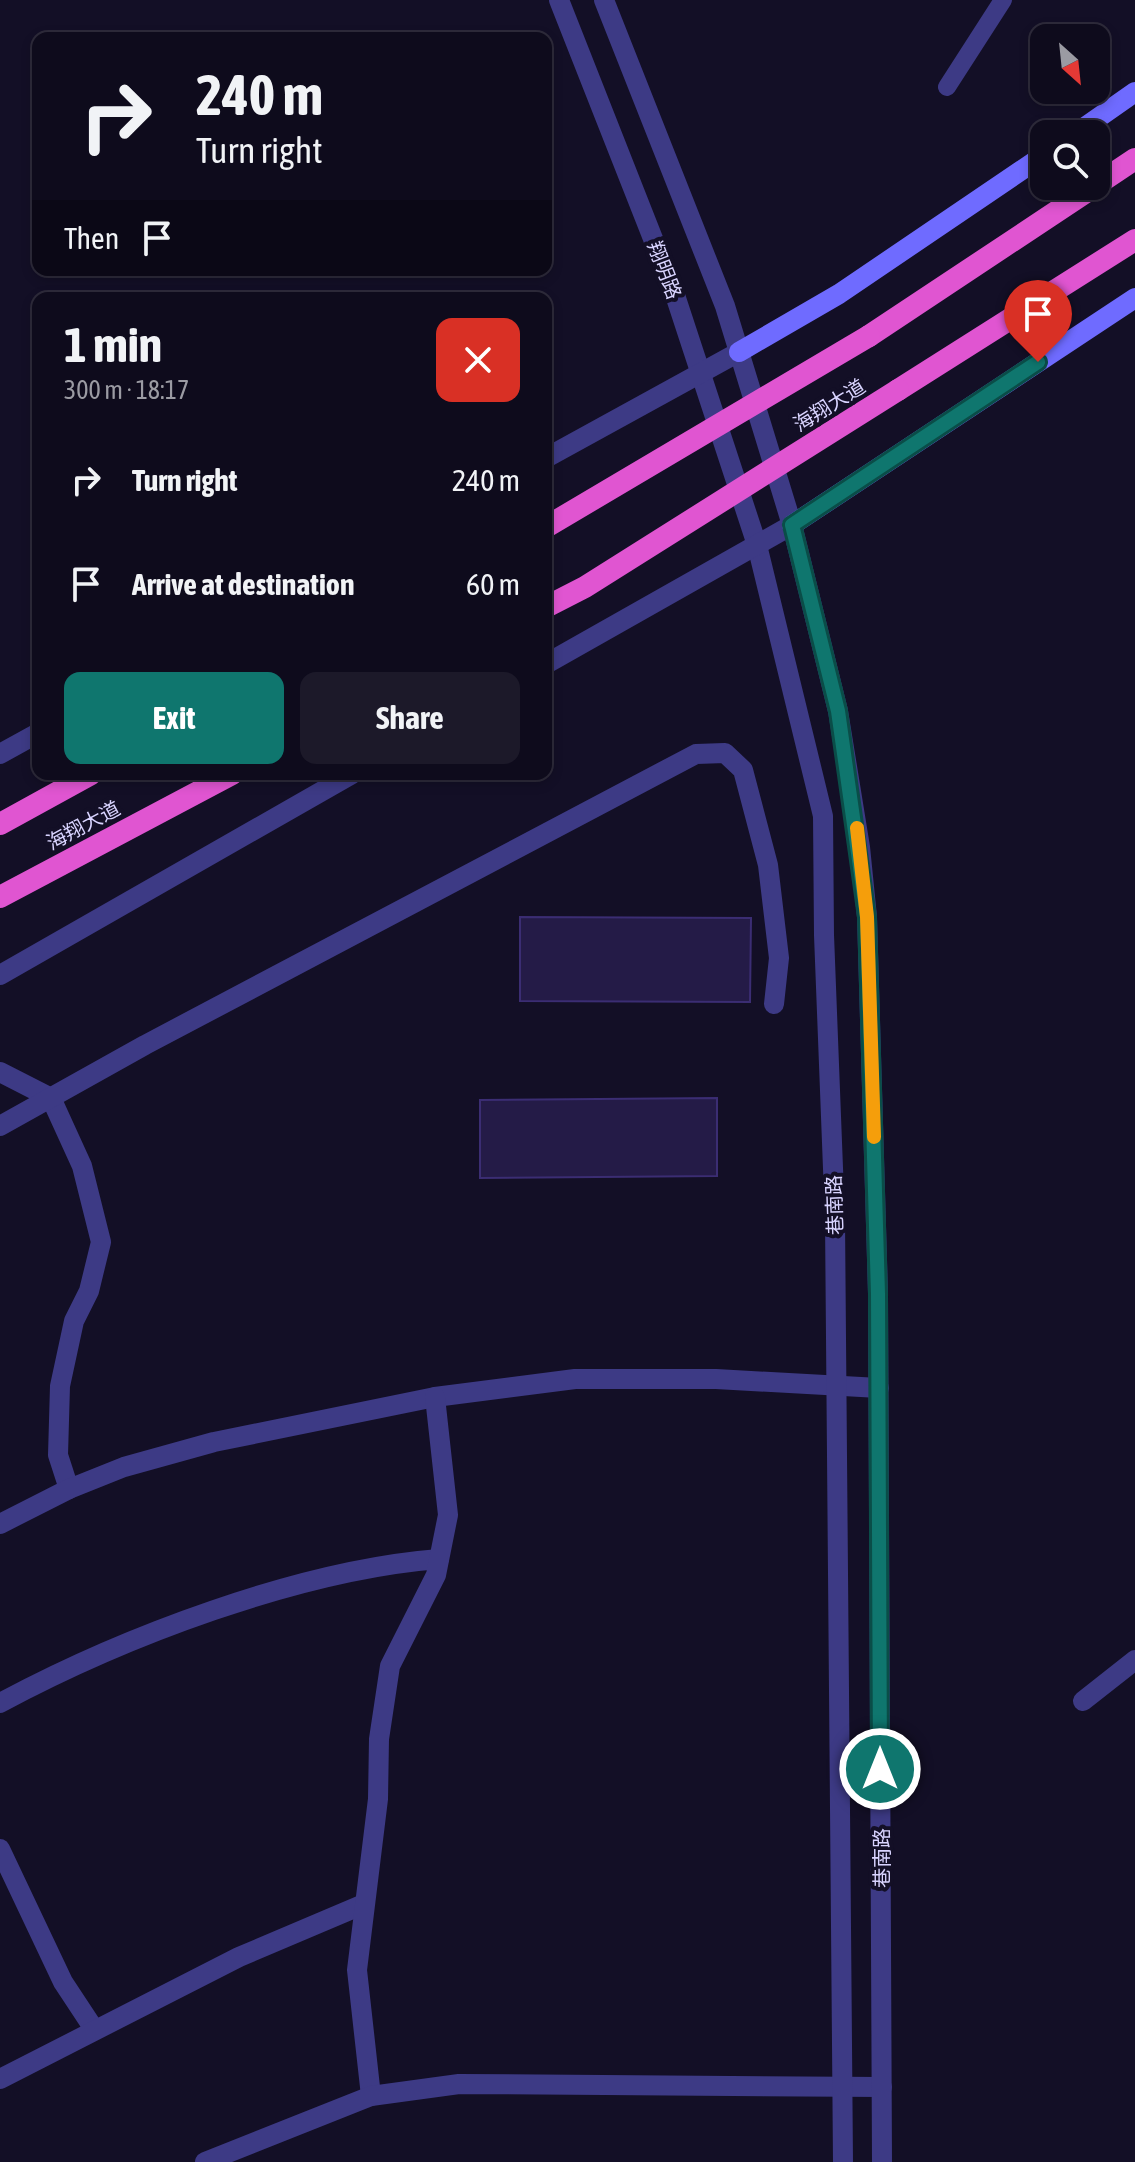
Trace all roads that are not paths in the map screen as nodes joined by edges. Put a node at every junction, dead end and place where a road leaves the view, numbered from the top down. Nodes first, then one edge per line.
1 (559, 0) edge
2 (604, 0) edge
3 (1003, 0) edge
4 (947, 87) dead end
5 (1135, 92) edge
6 (1095, 120) edge
7 (1135, 159) edge
8 (1030, 164) edge
9 (1110, 176) edge
10 (1074, 200) edge
11 (1135, 240) edge
12 (1135, 298) edge
13 (739, 352) junction
14 (700, 373) junction
15 (552, 455) edge
16 (552, 523) edge
17 (792, 525) junction
18 (757, 545) junction
19 (552, 604) edge
20 (552, 661) edge
21 (32, 736) edge
22 (0, 754) edge
23 (80, 780) edge
24 (221, 780) edge
25 (341, 780) edge
26 (0, 824) edge
27 (0, 897) edge
28 (0, 975) edge
29 (774, 1004) dead end
30 (0, 1072) edge
31 (51, 1098) junction
32 (0, 1126) edge
33 (837, 1386) junction
34 (879, 1388) junction
35 (435, 1397) junction
36 (69, 1489) junction
37 (0, 1524) edge
38 (439, 1559) junction
39 (1135, 1660) edge
40 (1083, 1701) dead end
41 (0, 1703) edge
42 (0, 1849) edge
43 (364, 1904) junction
44 (94, 2029) junction
45 (0, 2079) edge
46 (843, 2085) junction
47 (882, 2087) junction
48 (371, 2096) junction
49 (205, 2162) edge
50 (843, 2162) edge
51 (882, 2162) edge

1 - 14 street, 翔明路
2 - 13 street
3 - 4 lane
5 - 6 main road
7 - 9 highway, 海翔大道
8 - 13 main road
10 - 16 highway, 海翔大道, bridge
11 - 19 highway, 海翔大道, bridge
12 - 17 main road
13 - 14 street
13 - 17 street, 巷南路
14 - 15 street
14 - 18 street, 翔明路
17 - 18 street
17 - 34 street, 巷南路
18 - 20 street
18 - 33 street, 巷南路
21 - 22 street
23 - 26 highway, 海翔大道
24 - 27 highway, 海翔大道
25 - 28 street
29 - 31 street
30 - 31 street
31 - 32 street
31 - 36 street
33 - 34 street
33 - 35 street
33 - 46 street, 巷南路
34 - 47 street, 巷南路
35 - 36 street
35 - 38 street
36 - 37 street
38 - 41 street
38 - 43 street
39 - 40 street
42 - 44 street
43 - 44 street
43 - 48 street
44 - 45 street
46 - 47 street
46 - 48 street
46 - 50 street, 巷南路
47 - 51 street, 巷南路
48 - 49 street

